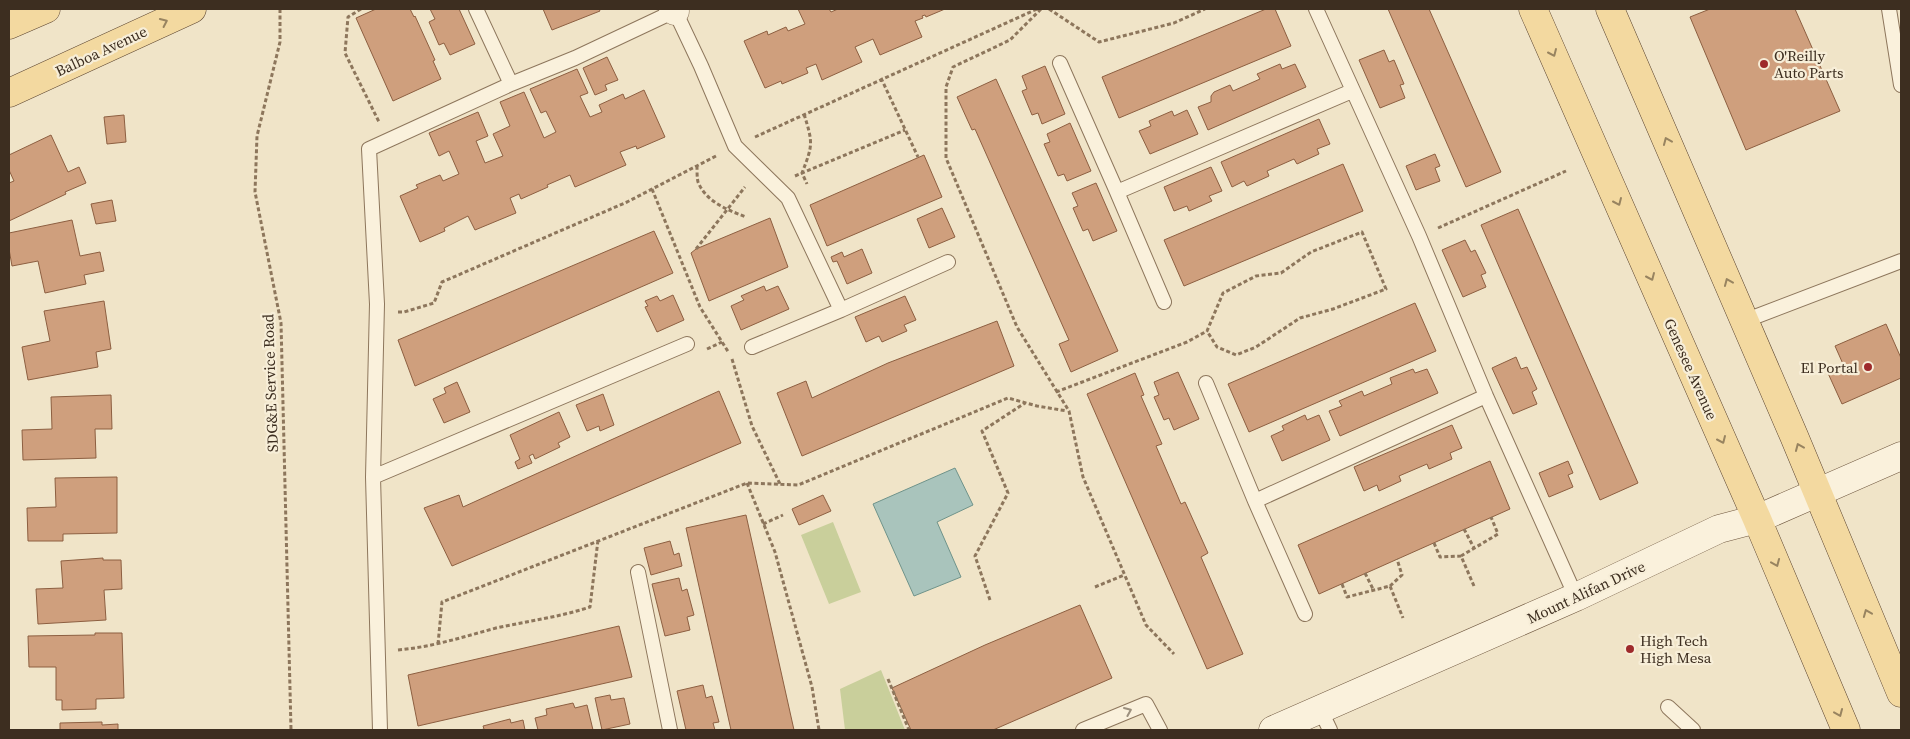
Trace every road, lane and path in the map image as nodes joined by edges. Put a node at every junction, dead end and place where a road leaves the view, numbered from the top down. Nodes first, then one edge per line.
1 (46, 9) edge
2 (192, 9) edge
3 (280, 9) edge
4 (361, 9) edge
5 (476, 9) edge
6 (1037, 9) edge
7 (1041, 9) edge
8 (1049, 9) edge
9 (1205, 9) edge
10 (1316, 9) edge
11 (1533, 9) edge
12 (1610, 9) edge
13 (1889, 9) edge
14 (676, 10) edge
15 (9, 25) edge
16 (1060, 63) dead end
17 (881, 78) junction
18 (511, 84) junction
19 (1901, 85) edge
20 (1352, 91) junction
21 (9, 93) edge
22 (804, 114) junction
23 (905, 130) junction
24 (388, 141) junction
25 (735, 146) junction
26 (918, 157) dead end
27 (697, 166) junction
28 (761, 171) junction
29 (1566, 171) dead end
30 (802, 173) junction
31 (777, 186) junction
32 (809, 188) dead end
33 (652, 190) junction
34 (1117, 192) junction
35 (727, 209) junction
36 (746, 217) dead end
37 (1419, 236) junction
38 (696, 249) dead end
39 (1901, 261) edge
40 (948, 262) dead end
41 (1164, 302) dead end
42 (841, 310) junction
43 (377, 311) junction
44 (1744, 321) junction
45 (1207, 331) junction
46 (688, 344) dead end
47 (752, 347) dead end
48 (1206, 383) dead end
49 (1056, 392) junction
50 (1486, 396) junction
51 (1025, 403) junction
52 (1069, 412) junction
53 (1901, 456) edge
54 (373, 477) junction
55 (747, 482) junction
56 (780, 484) junction
57 (1818, 492) junction
58 (1255, 501) junction
59 (783, 515) dead end
60 (1491, 517) dead end
61 (1757, 518) junction
62 (763, 524) junction
63 (1464, 529) dead end
64 (598, 540) junction
65 (1434, 543) dead end
66 (1474, 548) junction
67 (1461, 556) junction
68 (1397, 559) dead end
69 (638, 572) dead end
70 (1365, 573) dead end
71 (1124, 575) junction
72 (1342, 584) dead end
73 (1390, 586) junction
74 (1474, 586) dead end
75 (1095, 587) dead end
76 (1374, 590) junction
77 (1576, 598) junction
78 (990, 600) dead end
79 (1305, 614) dead end
80 (1403, 618) dead end
81 (438, 644) junction
82 (378, 653) junction
83 (1174, 654) dead end
84 (888, 679) dead end
85 (1901, 691) edge
86 (1668, 707) dead end
87 (1325, 720) edge
88 (291, 730) edge
89 (380, 730) edge
90 (670, 730) edge
91 (819, 730) edge
92 (909, 730) edge
93 (1083, 730) edge
94 (1160, 730) edge
95 (1272, 730) edge
96 (1693, 730) edge
97 (1846, 730) edge

1 - 15 main road
21 -> 2 main road, Balboa Avenue
3 - 88 path, SDG&E Service Road
4 - 24 path
5 - 18 lane
6 - 17 path
7 - 49 path
8 - 9 path
10 - 20 lane
11 -> 61 main road, Genesee Avenue
44 -> 12 main road
13 - 19 lane
14 - 18 lane
14 - 25 lane
16 - 34 lane
17 - 22 path
17 - 23 path
18 - 24 lane
20 - 34 lane
20 - 37 lane
22 - 25 path
22 - 30 path
23 - 26 path
23 - 30 path
24 - 43 lane
25 - 27 path
25 - 28 lane
27 - 33 path
27 - 35 path
28 - 31 lane
28 - 35 path
29 - 37 path
30 - 31 path
30 - 32 path
31 - 42 lane
33 - 43 path
33 - 56 path
34 - 41 lane
35 - 36 path
35 - 38 path
37 - 50 lane
39 - 44 lane
40 - 42 lane
42 - 47 lane
43 - 54 lane
57 -> 44 main road
45 - 45 path
45 - 49 path
46 - 54 lane
48 - 58 lane
49 - 52 path
50 - 58 lane
50 - 77 lane
51 - 52 path
51 - 56 path
51 - 78 path
52 - 71 path
53 - 57 main road, Mount Alifan Drive
54 - 82 lane
55 - 56 path
55 - 62 path
55 - 64 path
57 - 61 main road, Mount Alifan Drive
85 -> 57 main road
58 - 79 lane
59 - 62 path
60 - 66 path
61 - 77 main road, Mount Alifan Drive
61 -> 97 main road, Genesee Avenue
62 - 91 path
63 - 66 path
64 - 81 path
64 - 81 path
65 - 67 path
66 - 67 path
67 - 74 path
68 - 73 path
69 - 90 lane
70 - 76 path
71 - 75 path
71 - 83 path
72 - 76 path
73 - 76 path
73 - 80 path
77 - 87 main road, Mount Alifan Drive
81 - 82 path
82 - 89 lane
84 - 92 path
86 - 96 lane
87 - 95 main road, Mount Alifan Drive
93 -> 94 lane

